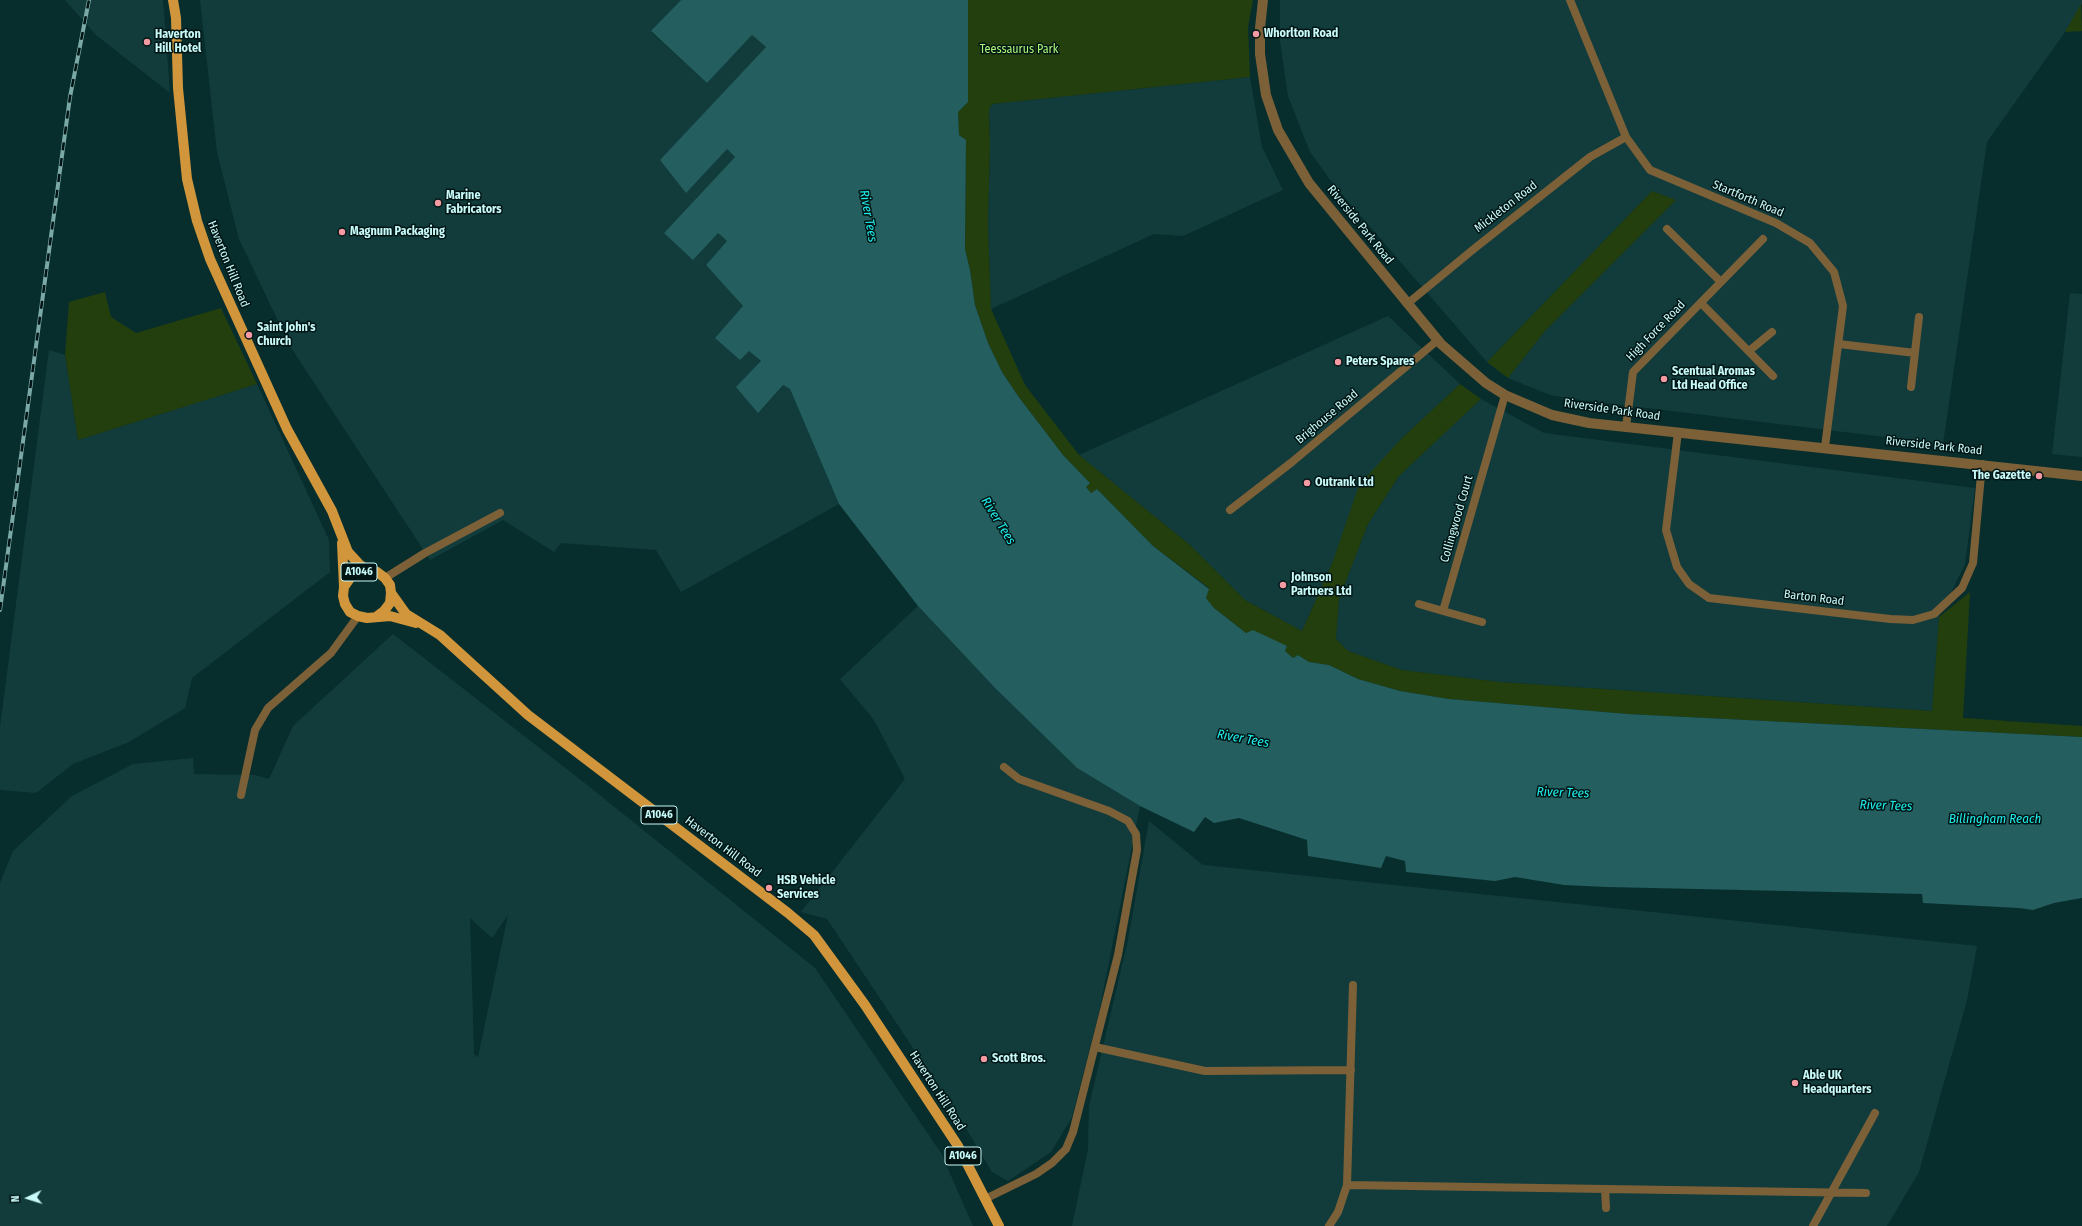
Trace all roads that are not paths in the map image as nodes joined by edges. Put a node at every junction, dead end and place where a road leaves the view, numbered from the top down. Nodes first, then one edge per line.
1 (173, 0) edge
2 (1263, 0) edge
3 (1570, 0) edge
4 (1626, 137) junction
5 (1667, 229) dead end
6 (1764, 239) dead end
7 (1721, 282) junction
8 (1701, 302) junction
9 (1407, 304) junction
10 (1919, 317) dead end
11 (1772, 332) dead end
12 (1438, 340) junction
13 (1839, 344) junction
14 (1749, 352) junction
15 (1915, 353) junction
16 (1773, 376) dead end
17 (1911, 387) dead end
18 (1505, 395) junction
19 (1626, 427) junction
20 (1678, 432) junction
21 (1825, 447) junction
22 (1982, 464) junction
23 (2082, 476) edge
24 (1230, 510) dead end
25 (500, 513) dead end
26 (342, 539) junction
27 (367, 570) junction
28 (385, 578) junction
29 (344, 587) junction
30 (392, 593) junction
31 (1419, 604) dead end
32 (1443, 611) junction
33 (358, 616) junction
34 (376, 617) junction
35 (1482, 622) dead end
36 (423, 625) junction
37 (1004, 767) dead end
38 (241, 795) dead end
39 (1353, 985) dead end
40 (1095, 1047) junction
41 (1350, 1070) junction
42 (1875, 1113) dead end
43 (1347, 1185) junction
44 (1605, 1189) junction
45 (1816, 1193) junction
46 (1832, 1193) junction
47 (1866, 1193) dead end
48 (985, 1199) junction
49 (1606, 1208) dead end
50 (1821, 1212) junction
51 (998, 1226) edge
52 (1329, 1226) edge
53 (1813, 1226) edge

1 - 26 main road, Haverton Hill Road / A1046
2 - 9 street, Riverside Park Road
3 - 4 street, Startforth Road
4 - 9 street, Mickleton Road
4 - 13 street, Startforth Road
5 - 7 street
6 - 7 street, High Force Road
7 - 8 street, High Force Road
8 - 14 street, High Force Road
8 - 19 street, High Force Road
9 - 12 street, Riverside Park Road
10 - 15 street
11 - 14 street
12 - 18 street, Riverside Park Road
12 - 24 street, Brighouse Road
13 - 15 street
13 - 21 street, Startforth Road
14 - 16 street, High Force Road
15 - 17 street
18 - 19 street, Riverside Park Road
18 - 32 street, Collingwood Court
19 - 20 street, Riverside Park Road
20 - 21 street, Riverside Park Road
20 - 22 street, Barton Road
21 - 22 street, Riverside Park Road
22 - 23 street, Riverside Park Road
25 - 28 street
26 - 27 main road, Haverton Hill Road / A1046
26 - 29 main road, Haverton Hill Road / A1046
27 - 28 main road, Haverton Hill Road / A1046
27 - 29 main road, A1046
28 - 30 main road, Haverton Hill Road / A1046
29 - 33 main road, Haverton Hill Road / A1046
30 - 34 main road
30 - 36 main road, Haverton Hill Road / A1046
31 - 32 street
32 - 35 street
33 - 34 main road, Haverton Hill Road / A1046
33 - 38 street
34 - 36 main road, Haverton Hill Road / A1046
36 - 48 main road, Haverton Hill Road / A1046
37 - 40 street
39 - 41 street
40 - 41 street
40 - 48 street
41 - 43 street
42 - 46 street
43 - 44 street
43 - 52 street
44 - 45 street
44 - 49 street
45 - 46 street
45 - 50 street
46 - 47 street
46 - 50 street
48 - 51 main road, Haverton Hill Road / A1046
50 - 53 street

